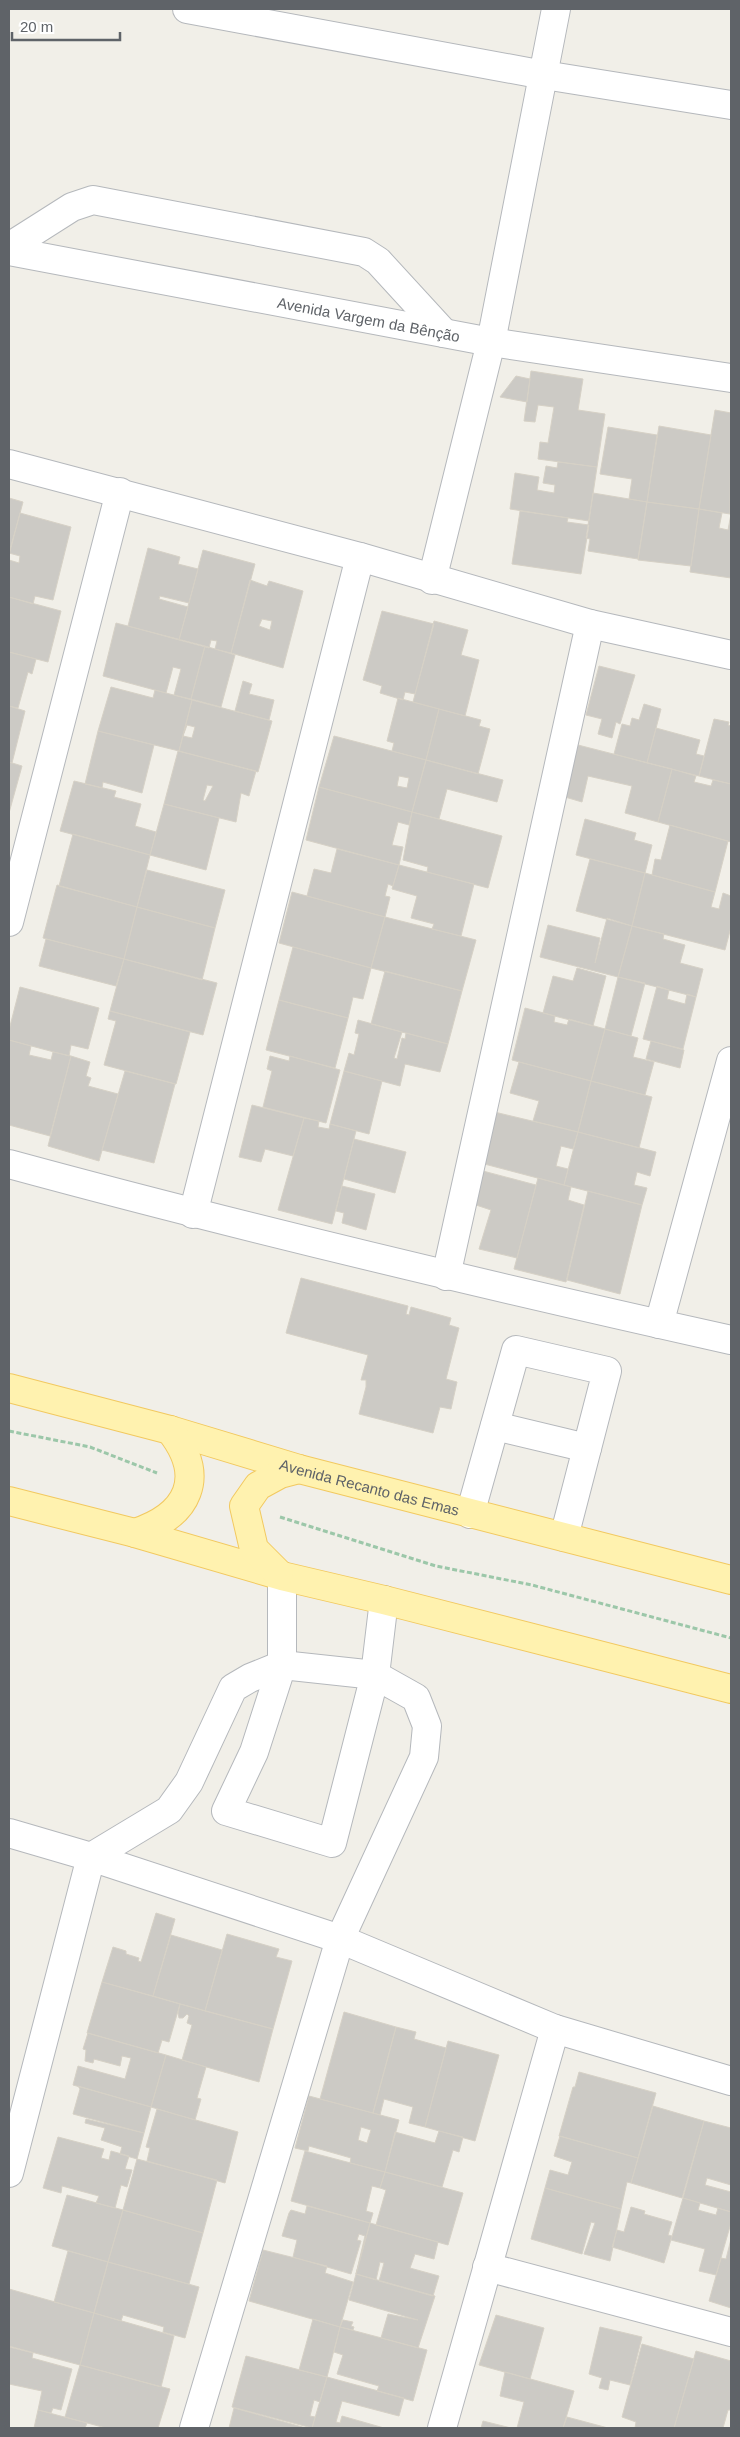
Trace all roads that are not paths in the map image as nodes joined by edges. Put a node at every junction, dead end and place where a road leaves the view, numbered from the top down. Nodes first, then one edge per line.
1 (187, 9) edge
2 (556, 9) edge
3 (544, 75) junction
4 (731, 106) edge
5 (9, 247) edge
6 (9, 251) edge
7 (444, 333) junction
8 (491, 342) junction
9 (731, 378) edge
10 (9, 464) edge
11 (120, 492) junction
12 (360, 557) junction
13 (432, 580) junction
14 (590, 624) junction
15 (731, 654) edge
16 (9, 922) edge
17 (731, 1061) edge
18 (9, 1164) edge
19 (194, 1214) junction
20 (446, 1276) junction
21 (659, 1324) junction
22 (731, 1340) edge
23 (9, 1388) edge
24 (495, 1426) junction
25 (170, 1430) junction
26 (587, 1448) junction
27 (299, 1469) junction
28 (9, 1501) edge
29 (470, 1514) junction
30 (135, 1533) junction
31 (564, 1537) junction
32 (282, 1576) junction
33 (731, 1580) edge
34 (384, 1600) junction
35 (282, 1665) junction
36 (375, 1675) junction
37 (731, 1689) edge
38 (9, 1833) edge
39 (91, 1857) junction
40 (340, 1939) junction
41 (555, 2029) junction
42 (731, 2081) edge
43 (9, 2173) edge
44 (487, 2267) junction
45 (731, 2332) edge
46 (194, 2428) edge
47 (442, 2428) edge

1 - 3 street
2 - 3 street
3 - 4 street
3 - 8 street
5 - 7 street
6 - 7 street, Avenida Vargem da Bênção
7 - 8 street, Avenida Vargem da Bênção
8 - 9 street, Avenida Vargem da Bênção
8 - 13 street
10 - 11 street
11 - 12 street
11 - 16 street
12 - 13 street
12 - 19 street
13 - 14 street
14 - 15 street
14 - 20 street
17 - 21 street
18 - 19 street
19 - 20 street
20 - 21 street
21 - 22 street
23 - 25 main road, Avenida Recanto das Emas
24 - 26 street
24 - 26 street
24 - 29 street
25 - 27 main road, Avenida Recanto das Emas
25 - 30 main road
26 - 31 street
27 - 29 main road, Avenida Recanto das Emas
27 - 32 main road
28 - 30 main road
29 - 31 main road, Avenida Recanto das Emas
30 - 32 main road
31 - 33 main road, Avenida Recanto das Emas
32 - 34 main road
32 - 35 street
34 - 36 street
34 - 37 main road
35 - 36 street
35 - 36 street
35 - 39 street
36 - 40 street
38 - 39 street
39 - 40 street
39 - 43 street
40 - 41 street
40 - 46 street
41 - 42 street
41 - 44 street
44 - 45 street
44 - 47 street

